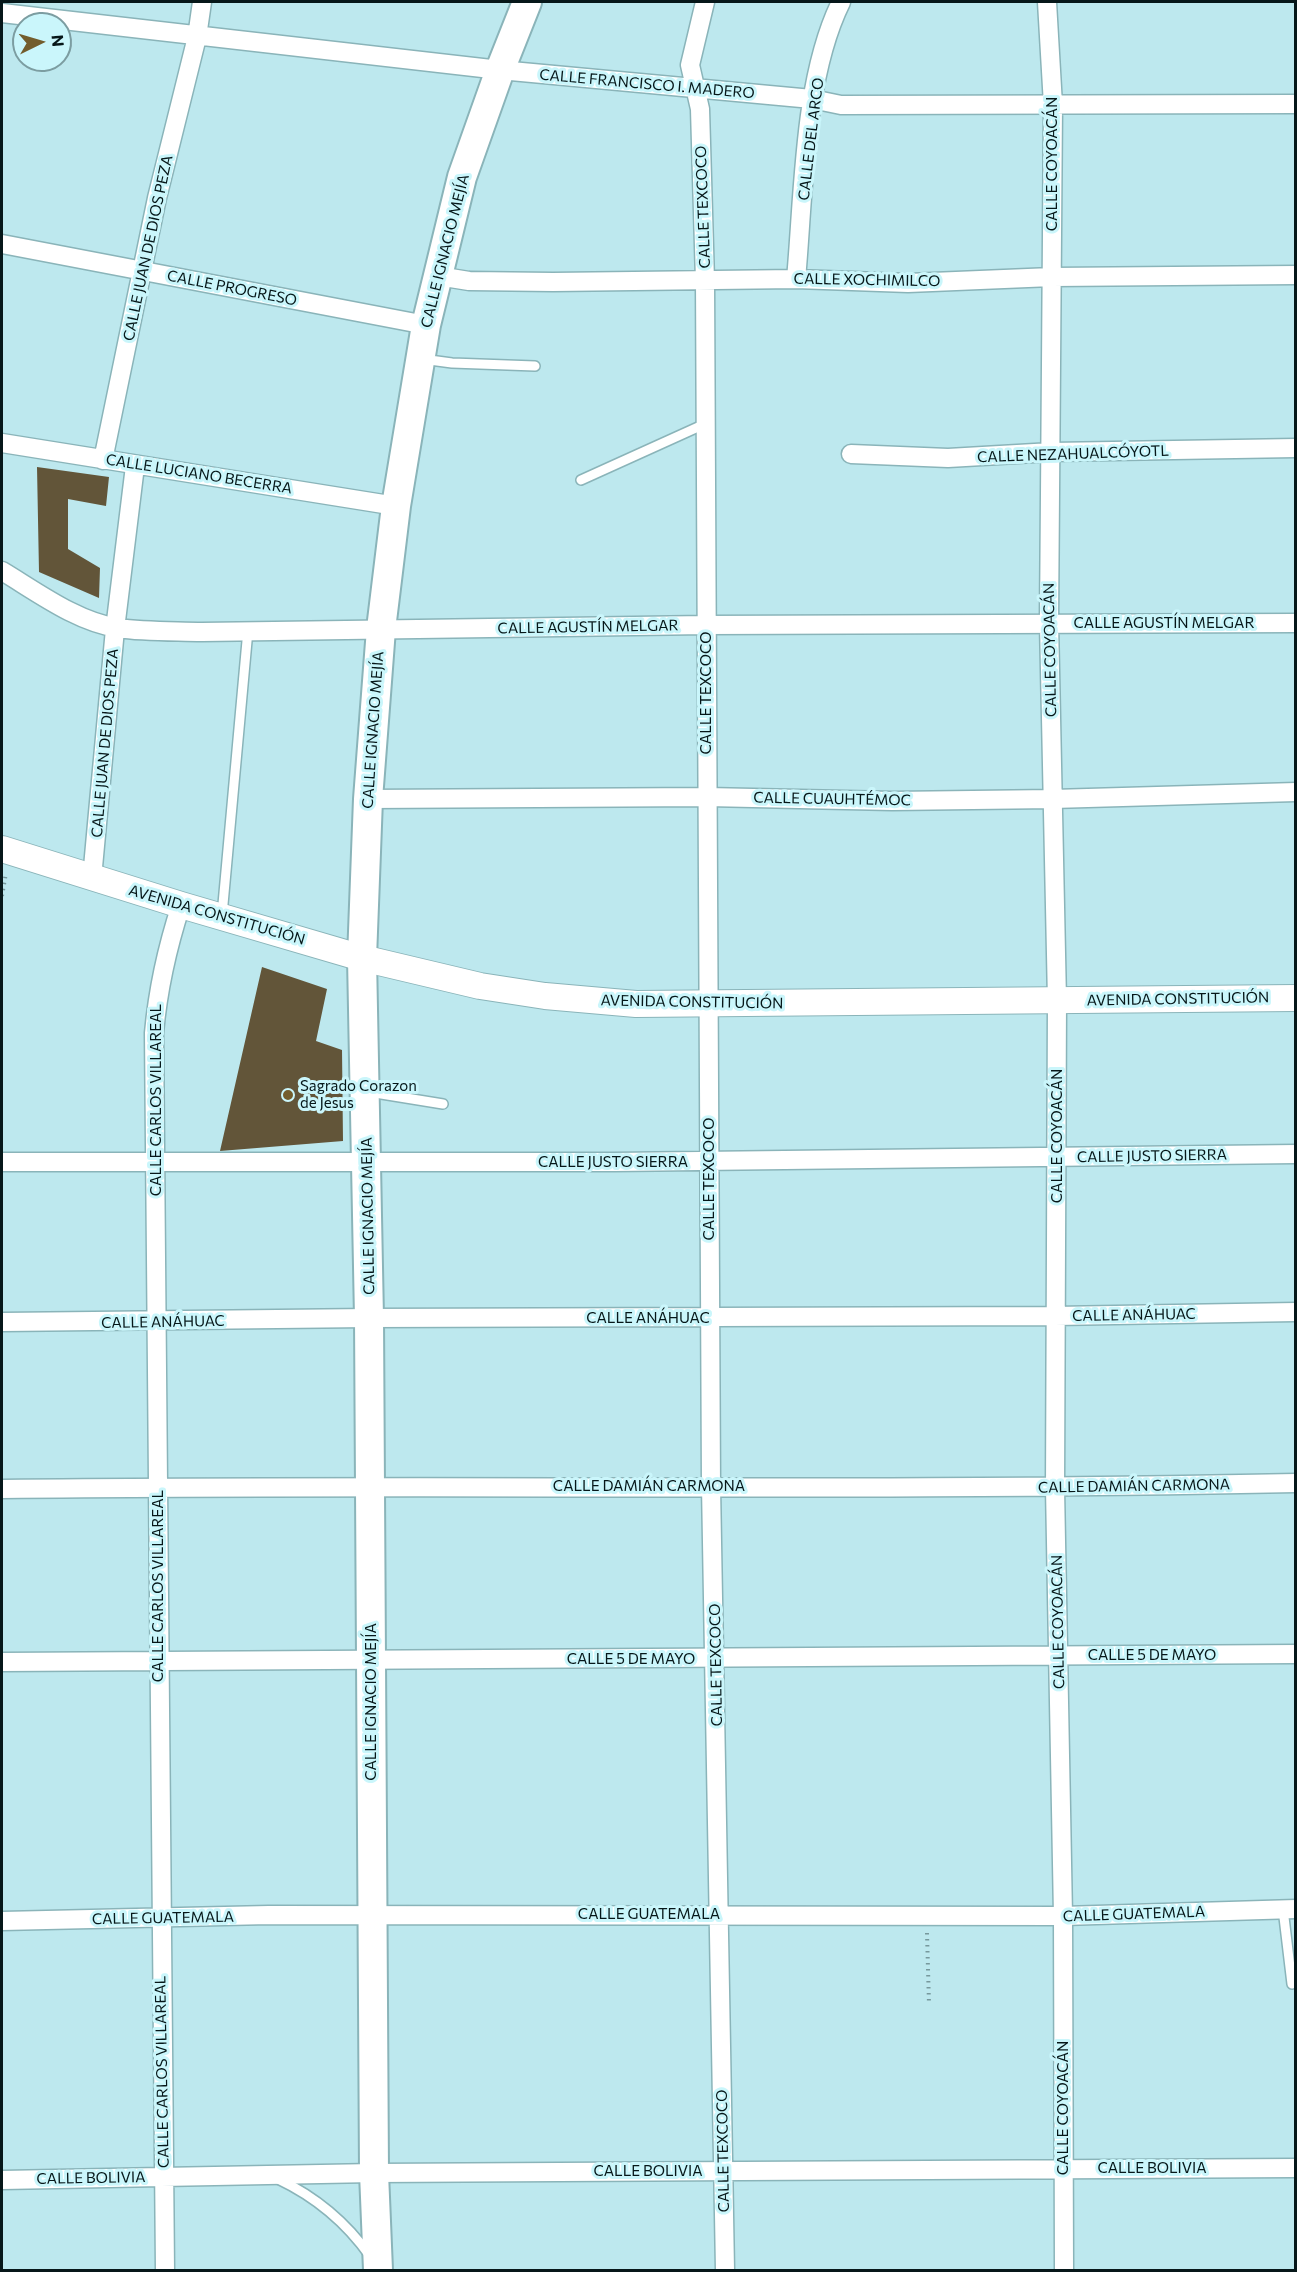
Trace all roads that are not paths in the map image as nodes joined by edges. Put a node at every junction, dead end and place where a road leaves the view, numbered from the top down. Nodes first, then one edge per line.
1 (202, 2) edge
2 (527, 2) edge
3 (705, 2) edge
4 (841, 2) edge
5 (1047, 2) edge
6 (2, 13) edge
7 (198, 37) junction
8 (500, 70) junction
9 (695, 88) junction
10 (812, 99) junction
11 (1296, 104) edge
12 (1053, 105) junction
13 (2, 244) edge
14 (143, 271) junction
15 (1296, 275) edge
16 (438, 276) junction
17 (1052, 278) junction
18 (796, 279) junction
19 (705, 281) junction
20 (426, 325) junction
21 (420, 358) junction
22 (536, 366) dead end
23 (707, 423) junction
24 (2, 443) edge
25 (1296, 448) edge
26 (1052, 452) junction
27 (851, 454) dead end
28 (103, 460) junction
29 (135, 466) junction
30 (581, 480) dead end
31 (396, 506) junction
32 (2, 571) edge
33 (1296, 622) edge
34 (1049, 623) junction
35 (706, 625) junction
36 (117, 628) junction
37 (381, 629) junction
38 (248, 630) junction
39 (1296, 792) edge
40 (707, 797) junction
41 (368, 799) junction
42 (1053, 799) junction
43 (2, 849) edge
44 (92, 878) junction
45 (182, 905) junction
46 (222, 917) junction
47 (362, 958) junction
48 (1296, 998) edge
49 (1058, 1001) junction
50 (708, 1004) junction
51 (365, 1091) junction
52 (443, 1104) dead end
53 (1296, 1154) edge
54 (1057, 1157) junction
55 (367, 1161) junction
56 (709, 1161) junction
57 (2, 1162) edge
58 (155, 1162) junction
59 (1296, 1312) edge
60 (1055, 1316) junction
61 (369, 1318) junction
62 (710, 1318) junction
63 (2, 1322) edge
64 (157, 1322) junction
65 (1296, 1483) edge
66 (370, 1485) junction
67 (711, 1486) junction
68 (157, 1487) junction
69 (1055, 1488) junction
70 (2, 1489) edge
71 (1296, 1654) edge
72 (1059, 1655) junction
73 (716, 1658) junction
74 (370, 1660) junction
75 (158, 1661) junction
76 (2, 1662) edge
77 (1289, 1909) edge
78 (719, 1914) junction
79 (371, 1916) junction
80 (1063, 1916) junction
81 (161, 1919) junction
82 (2, 1921) edge
83 (1292, 1984) dead end
84 (1296, 2168) edge
85 (1064, 2169) junction
86 (724, 2170) junction
87 (374, 2173) junction
88 (271, 2176) junction
89 (164, 2177) junction
90 (2, 2180) edge
91 (378, 2269) edge
92 (165, 2271) edge
93 (725, 2271) edge
94 (1064, 2271) edge

1 - 7 street, CALLE JUAN DE DIOS PEZA
2 - 8 main road, CALLE IGNACIO MEJÍA
3 - 9 street, CALLE TEXCOCO
4 - 10 street, CALLE DEL ARCO
5 - 12 street, CALLE COYOACÁN
6 - 7 street, CALLE FRANCISCO I. MADERO
7 - 8 street, CALLE FRANCISCO I. MADERO
7 - 14 street, CALLE JUAN DE DIOS PEZA
8 - 9 street, CALLE FRANCISCO I. MADERO
8 - 16 main road, CALLE IGNACIO MEJÍA
9 - 10 street, CALLE FRANCISCO I. MADERO
9 - 19 street, CALLE TEXCOCO
10 - 12 street, CALLE FRANCISCO I. MADERO
10 - 18 street, CALLE DEL ARCO
11 - 12 street, CALLE FRANCISCO I. MADERO
12 - 17 street, CALLE COYOACÁN
13 - 14 street, CALLE PROGRESO
14 - 20 street, CALLE PROGRESO
14 - 28 street, CALLE JUAN DE DIOS PEZA
15 - 17 street, CALLE XOCHIMILCO
16 - 19 street, CALLE XOCHIMILCO
16 - 20 main road, CALLE IGNACIO MEJÍA
17 - 18 street, CALLE XOCHIMILCO
17 - 26 street, CALLE COYOACÁN
18 - 19 street, CALLE XOCHIMILCO
19 - 23 street, CALLE TEXCOCO
20 - 21 main road, CALLE IGNACIO MEJÍA
21 - 22 lane
21 - 31 main road, CALLE IGNACIO MEJÍA
23 - 30 lane
23 - 35 street, CALLE TEXCOCO
24 - 28 street, CALLE LUCIANO BECERRA
25 - 26 street, CALLE NEZAHUALCÓYOTL
26 - 27 street, CALLE NEZAHUALCÓYOTL
26 - 34 street, CALLE COYOACÁN
28 - 29 street, CALLE LUCIANO BECERRA
29 - 31 street, CALLE LUCIANO BECERRA
29 - 36 street, CALLE JUAN DE DIOS PEZA
31 - 37 main road, CALLE IGNACIO MEJÍA
32 - 36 street, CALLE AGUSTÍN MELGAR
33 - 34 street, CALLE AGUSTÍN MELGAR
34 - 35 street, CALLE AGUSTÍN MELGAR
34 - 42 street, CALLE COYOACÁN
35 - 37 street, CALLE AGUSTÍN MELGAR
35 - 40 street, CALLE TEXCOCO
36 - 38 street, CALLE AGUSTÍN MELGAR
36 - 44 street, CALLE JUAN DE DIOS PEZA
37 - 38 street, CALLE AGUSTÍN MELGAR
37 - 41 main road, CALLE IGNACIO MEJÍA
38 - 46 lane
39 - 42 street, CALLE CUAUHTÉMOC
40 - 41 street, CALLE CUAUHTÉMOC
40 - 42 street, CALLE CUAUHTÉMOC
40 - 50 street, CALLE TEXCOCO
41 - 47 main road, CALLE IGNACIO MEJÍA
42 - 49 street, CALLE COYOACÁN
43 - 44 street, AVENIDA CONSTITUCIÓN
44 - 45 street, AVENIDA CONSTITUCIÓN
45 - 46 street, AVENIDA CONSTITUCIÓN
45 - 58 street, CALLE CARLOS VILLAREAL
46 - 47 street, AVENIDA CONSTITUCIÓN
47 - 50 street, AVENIDA CONSTITUCIÓN
47 - 51 main road, CALLE IGNACIO MEJÍA
48 - 49 street, AVENIDA CONSTITUCIÓN
49 - 50 street, AVENIDA CONSTITUCIÓN
49 - 54 street, CALLE COYOACÁN
50 - 56 street, CALLE TEXCOCO
51 - 52 lane
51 - 55 main road, CALLE IGNACIO MEJÍA
53 - 54 street, CALLE JUSTO SIERRA
54 - 56 street, CALLE JUSTO SIERRA
54 - 60 street, CALLE COYOACÁN
55 - 56 street, CALLE JUSTO SIERRA
55 - 58 street, CALLE JUSTO SIERRA
55 - 61 main road, CALLE IGNACIO MEJÍA
56 - 62 street, CALLE TEXCOCO
57 - 58 street, CALLE JUSTO SIERRA
58 - 64 street, CALLE CARLOS VILLAREAL
59 - 60 street, CALLE ANÁHUAC
60 - 62 street, CALLE ANÁHUAC
60 - 69 street, CALLE COYOACÁN
61 - 62 street, CALLE ANÁHUAC
61 - 64 street, CALLE ANÁHUAC
61 - 66 main road, CALLE IGNACIO MEJÍA
62 - 67 street, CALLE TEXCOCO
63 - 64 street, CALLE ANÁHUAC
64 - 68 street, CALLE CARLOS VILLAREAL
65 - 69 street, CALLE DAMIÁN CARMONA
66 - 67 street, CALLE DAMIÁN CARMONA
66 - 68 street, CALLE DAMIÁN CARMONA
66 - 74 main road, CALLE IGNACIO MEJÍA
67 - 69 street, CALLE DAMIÁN CARMONA
67 - 73 street, CALLE TEXCOCO
68 - 70 street, CALLE DAMIÁN CARMONA
68 - 75 street, CALLE CARLOS VILLAREAL
69 - 72 street, CALLE COYOACÁN
71 - 72 street, CALLE 5 DE MAYO
72 - 73 street, CALLE 5 DE MAYO
72 - 80 street, CALLE COYOACÁN
73 - 74 street, CALLE 5 DE MAYO
73 - 78 street, CALLE TEXCOCO
74 - 75 street, CALLE 5 DE MAYO
74 - 79 main road, CALLE IGNACIO MEJÍA
75 - 76 street, CALLE 5 DE MAYO
75 - 81 street, CALLE CARLOS VILLAREAL
77 - 80 street, CALLE GUATEMALA
77 - 83 lane
78 - 79 street, CALLE GUATEMALA
78 - 80 street, CALLE GUATEMALA
78 - 86 street, CALLE TEXCOCO
79 - 81 street, CALLE GUATEMALA
79 - 87 main road, CALLE IGNACIO MEJÍA
80 - 85 street, CALLE COYOACÁN
81 - 82 street, CALLE GUATEMALA
81 - 89 street, CALLE CARLOS VILLAREAL
84 - 85 street, CALLE BOLIVIA
85 - 86 street, CALLE BOLIVIA
85 - 94 street, CALLE COYOACÁN
86 - 87 street, CALLE BOLIVIA
86 - 93 street, CALLE TEXCOCO
87 - 88 street, CALLE BOLIVIA
87 - 91 main road, CALLE IGNACIO MEJÍA
88 - 89 street, CALLE BOLIVIA
88 - 91 lane
89 - 90 street, CALLE BOLIVIA
89 - 92 street, CALLE CARLOS VILLAREAL

